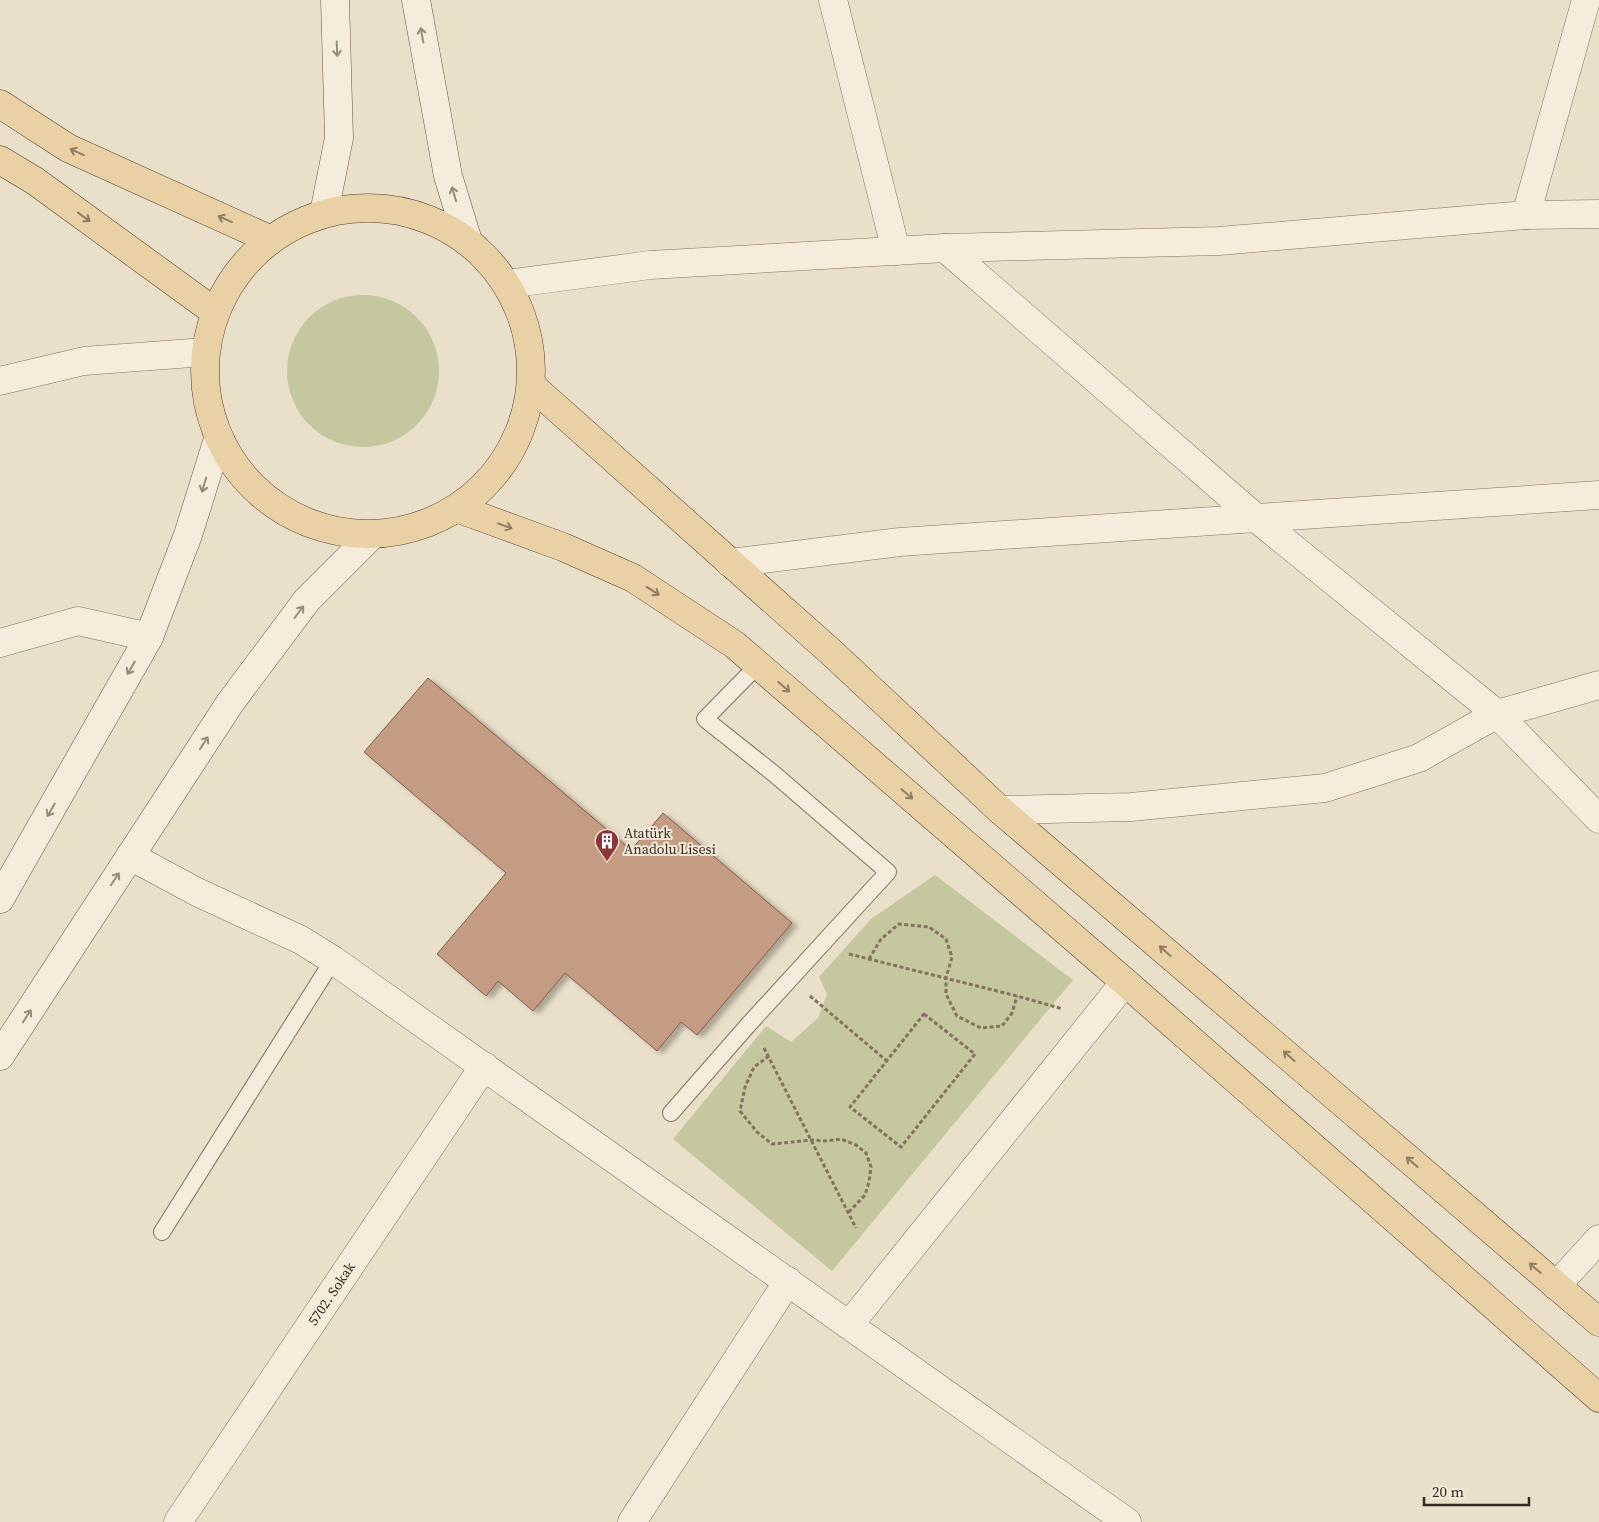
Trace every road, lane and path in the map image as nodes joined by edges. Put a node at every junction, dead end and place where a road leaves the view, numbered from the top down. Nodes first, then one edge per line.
1 (335, 0) edge
2 (416, 0) edge
3 (833, 0) edge
4 (1586, 0) edge
5 (0, 104) edge
6 (0, 160) edge
7 (324, 213) junction
8 (1599, 214) edge
9 (1526, 215) junction
10 (269, 239) junction
11 (468, 241) junction
12 (945, 248) junction
13 (896, 251) junction
14 (507, 284) junction
15 (214, 312) junction
16 (204, 352) junction
17 (0, 381) edge
18 (532, 386) junction
19 (218, 439) junction
20 (1599, 495) edge
21 (459, 509) junction
22 (1256, 518) junction
23 (371, 536) junction
24 (730, 562) junction
25 (149, 637) junction
26 (0, 643) edge
27 (758, 666) junction
28 (1599, 684) edge
29 (1498, 714) junction
30 (1000, 810) junction
31 (1599, 819) edge
32 (130, 856) junction
33 (0, 899) edge
34 (819, 948) junction
35 (870, 959) junction
36 (333, 960) junction
37 (946, 978) junction
38 (790, 979) junction
39 (1125, 982) junction
40 (1017, 996) junction
41 (1095, 1019) junction
42 (749, 1024) junction
43 (0, 1056) edge
44 (769, 1056) junction
45 (887, 1061) junction
46 (484, 1066) junction
47 (671, 1113) dead end
48 (812, 1140) junction
49 (848, 1212) junction
50 (856, 1228) dead end
51 (162, 1232) dead end
52 (1599, 1239) edge
53 (788, 1281) junction
54 (1556, 1286) junction
55 (1599, 1322) edge
56 (849, 1325) junction
57 (1599, 1398) edge
58 (1100, 1514) edge
59 (178, 1522) edge
60 (632, 1522) edge
61 (1127, 1522) edge

1 -> 7 street
11 -> 2 street
3 - 13 street
4 - 9 street
10 -> 5 main road
6 -> 15 main road
7 - 10 main road
7 - 11 main road
8 - 9 street
9 - 12 street
10 - 15 main road
11 - 14 main road
12 - 13 street
12 - 22 street
13 - 14 street
14 - 18 main road
15 - 16 main road
16 - 17 street
16 - 19 main road
18 - 21 main road
18 - 24 main road
19 - 23 main road
19 -> 25 street
20 - 22 street
21 - 23 main road
21 -> 27 main road
22 - 24 street
22 - 29 street
32 -> 23 street
24 - 30 main road
25 - 26 street
25 -> 33 street
27 - 34 lane
27 -> 39 main road
28 - 29 street
29 - 30 street
29 - 31 street
54 -> 30 main road
32 - 36 street
43 -> 32 street
34 - 35 path
34 - 38 lane
35 - 37 path
35 - 37 path
36 - 46 street
36 - 51 lane
37 - 40 path
37 - 40 path
38 - 42 lane
38 - 45 path
39 - 41 street
39 - 57 main road
40 - 41 path
41 - 56 street
42 - 44 path
42 - 47 lane
44 - 48 path
44 - 48 path
45 - 45 path
46 - 53 street
46 - 59 street, 5702. Sokak
48 - 49 path
48 - 49 path
49 - 50 path
52 - 54 street
53 - 56 street
53 - 60 street
54 - 55 main road
56 - 58 street
58 - 61 street

